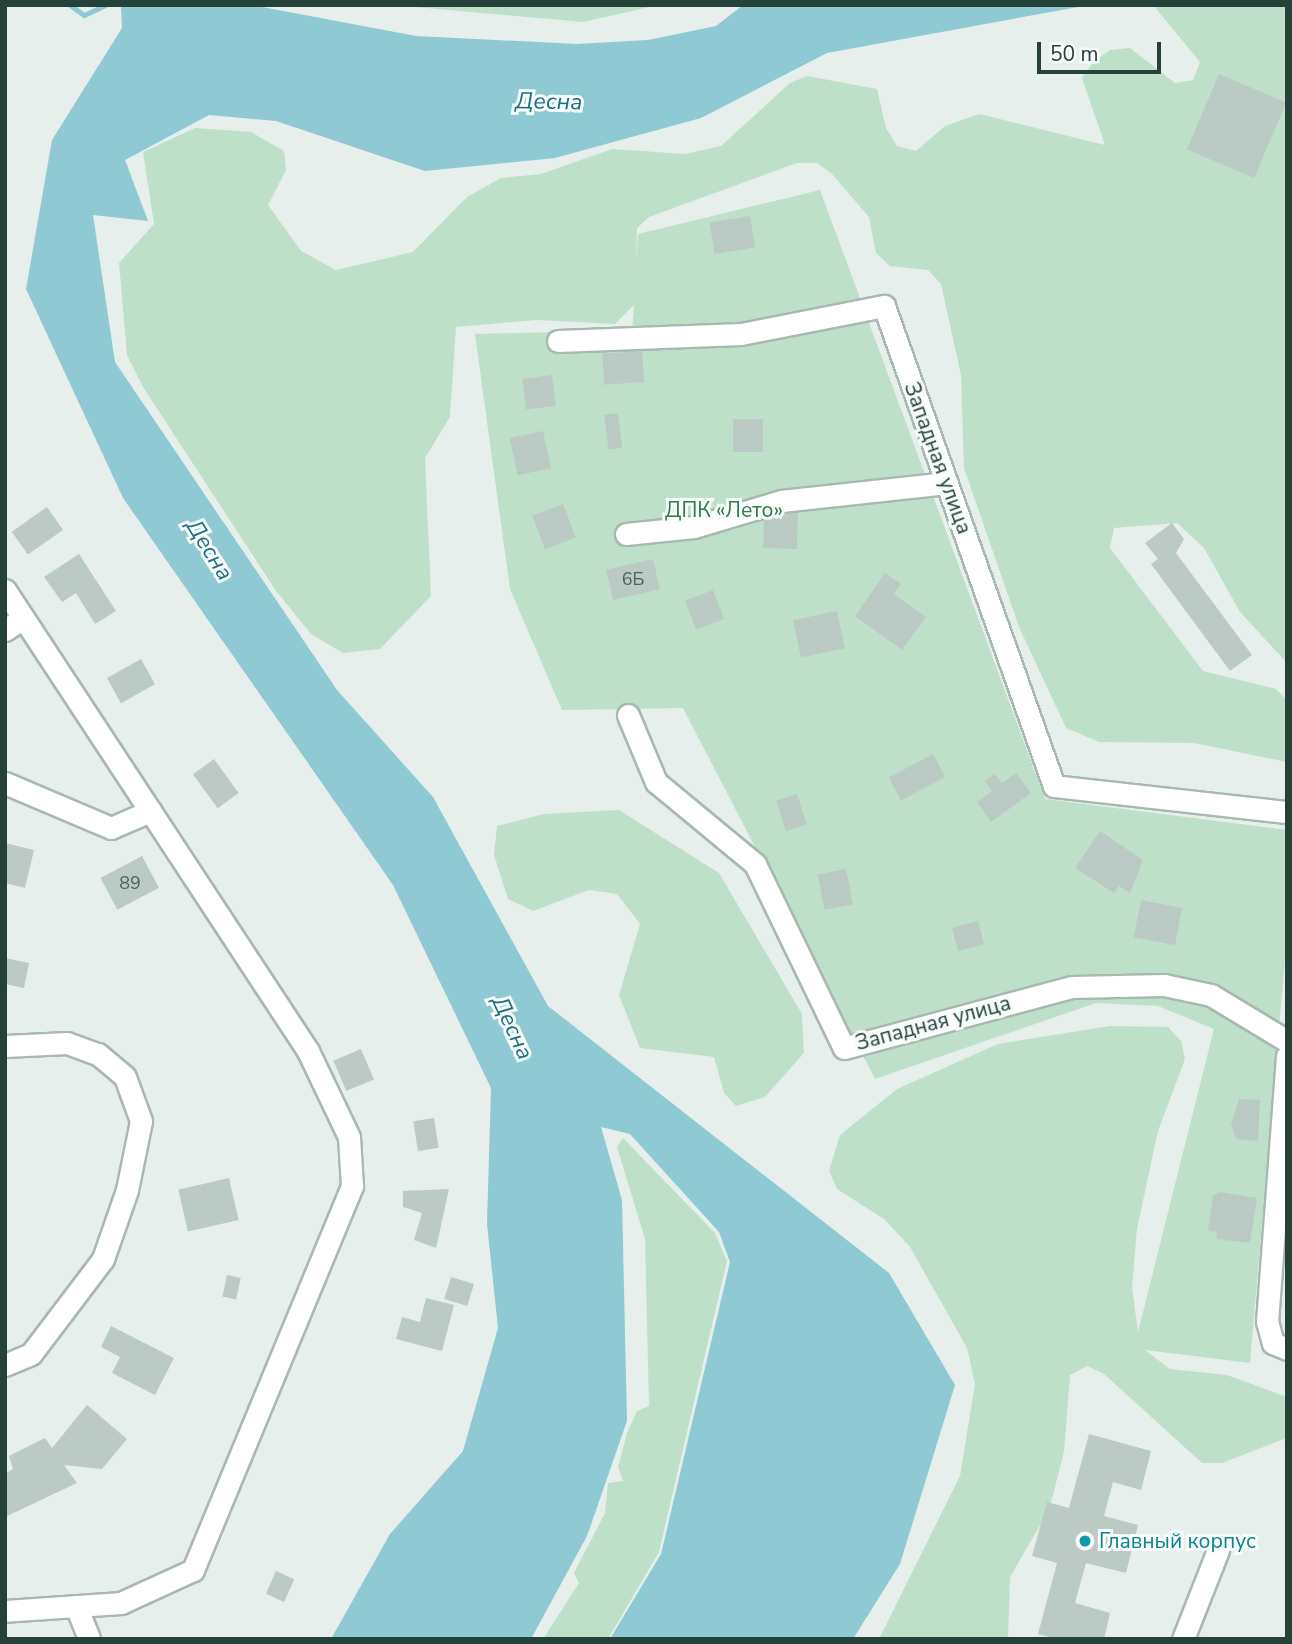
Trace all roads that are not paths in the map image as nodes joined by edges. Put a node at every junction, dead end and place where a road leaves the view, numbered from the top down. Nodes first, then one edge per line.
1 (558, 341) dead end
2 (947, 482) junction
3 (626, 534) dead end
4 (5, 590) edge
5 (23, 618) junction
6 (5, 630) edge
7 (628, 715) dead end
8 (5, 783) edge
9 (150, 811) junction
10 (1287, 812) edge
11 (1287, 1041) edge
12 (5, 1046) edge
13 (1287, 1056) edge
14 (1287, 1349) edge
15 (5, 1365) edge
16 (1218, 1550) dead end
17 (76, 1606) junction
18 (5, 1611) edge
19 (89, 1639) edge
20 (1183, 1639) edge

1 - 2 street, Западная улица
2 - 3 street
2 - 10 street, Западная улица
4 - 5 street
5 - 6 street
5 - 9 street
7 - 11 street, Западная улица
8 - 9 street
9 - 17 street
12 - 15 street
13 - 14 street
16 - 20 street
17 - 18 street
17 - 19 street

